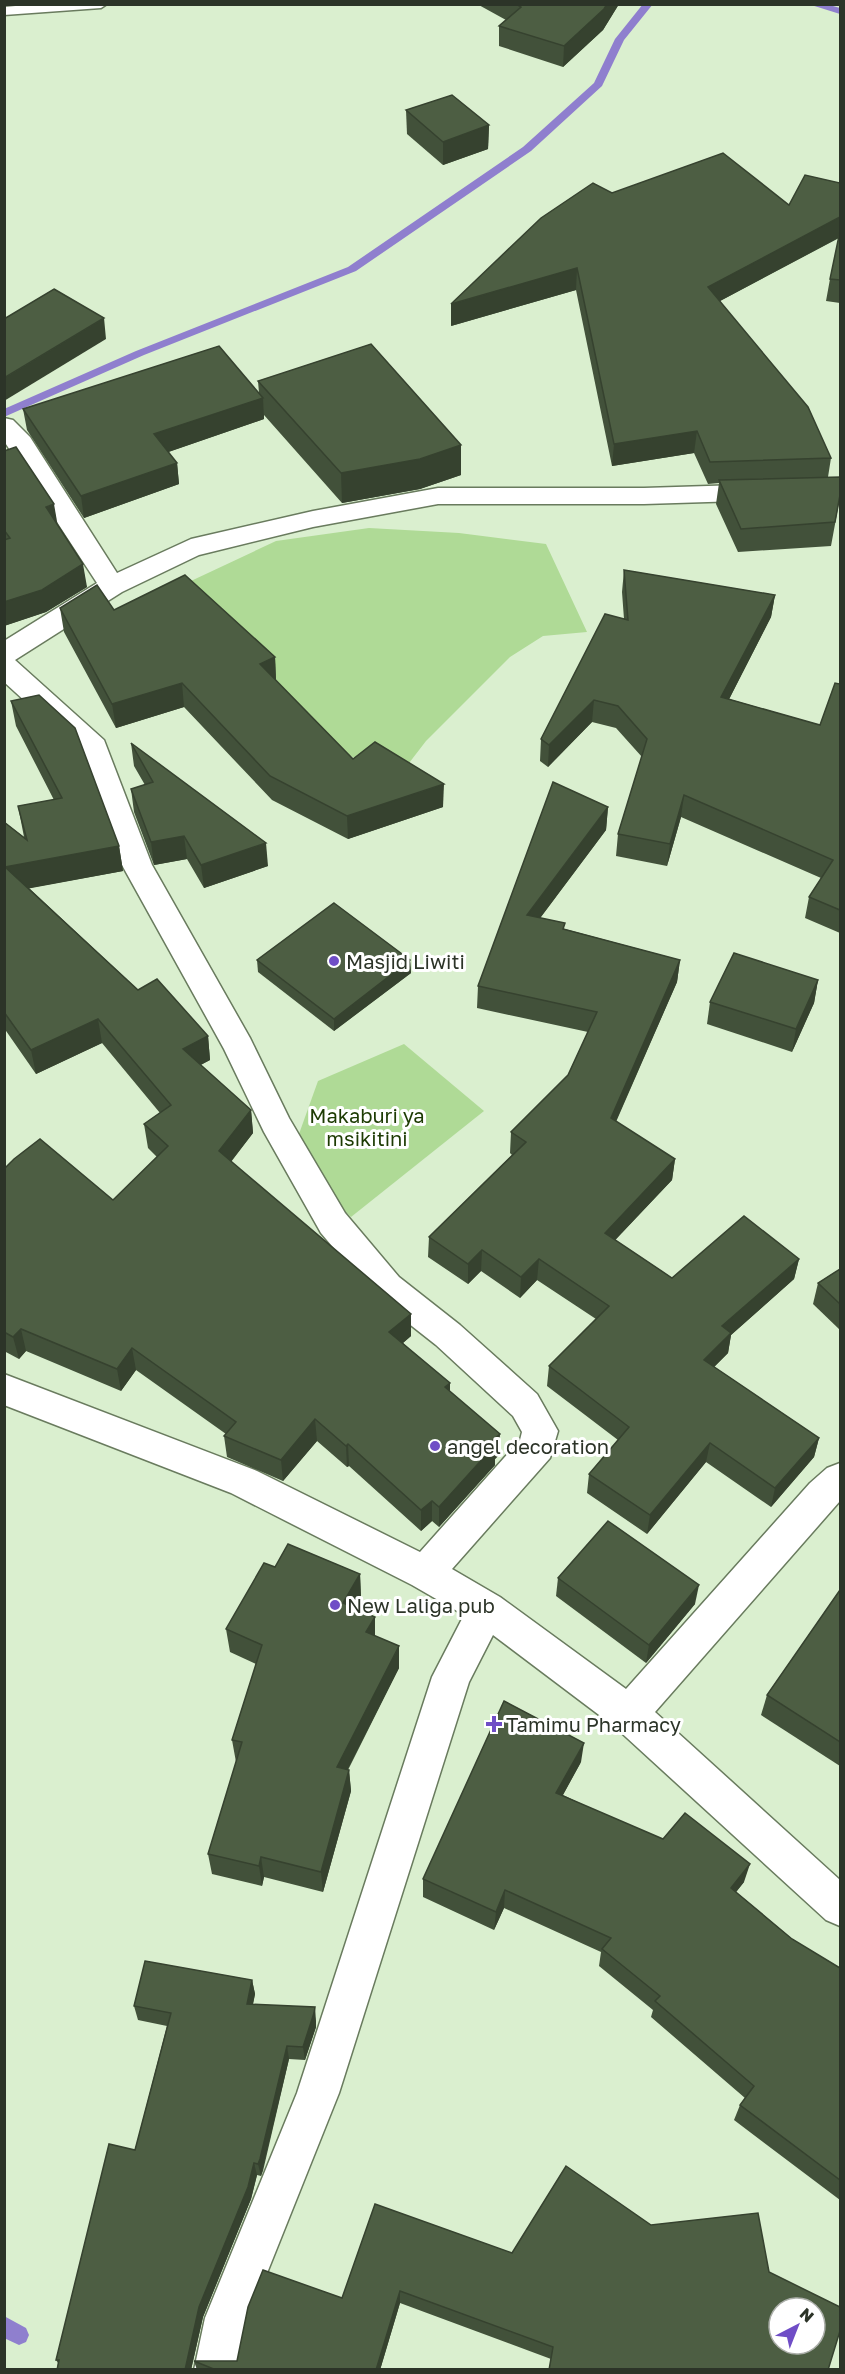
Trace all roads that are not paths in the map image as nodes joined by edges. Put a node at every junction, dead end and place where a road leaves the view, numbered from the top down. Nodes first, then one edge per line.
1 (101, 4) edge
2 (4, 11) edge
3 (4, 426) edge
4 (840, 490) edge
5 (112, 586) junction
6 (4, 654) edge
7 (4, 666) edge
8 (4, 1389) edge
9 (840, 1479) edge
10 (425, 1573) junction
11 (487, 1609) junction
12 (629, 1714) junction
13 (840, 1906) edge
14 (216, 2370) edge

1 - 2 lane
3 - 5 street
4 - 5 street
5 - 6 street
7 - 10 street
8 - 10 street
9 - 12 street
10 - 11 street
11 - 12 street
11 - 14 street
12 - 13 street

